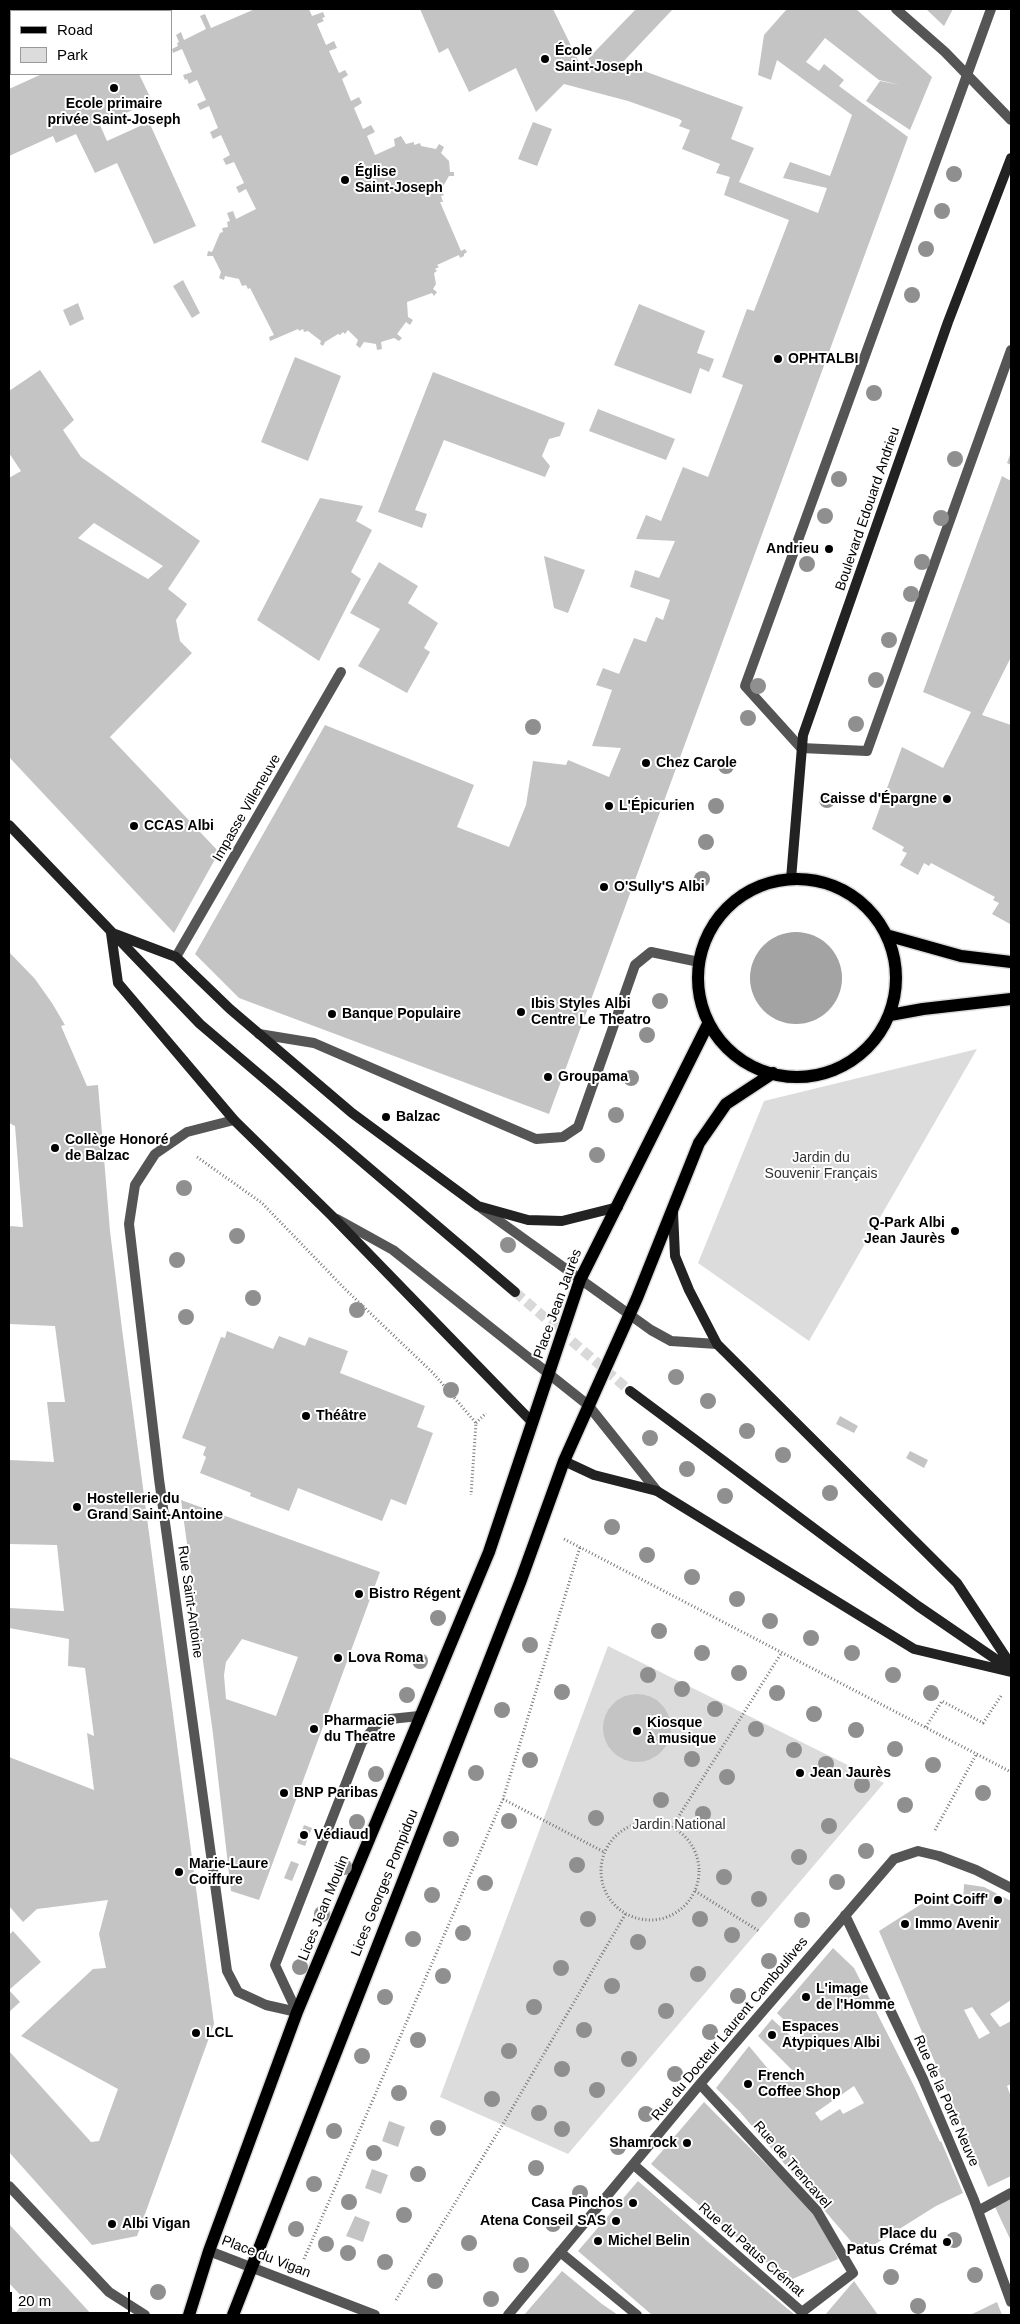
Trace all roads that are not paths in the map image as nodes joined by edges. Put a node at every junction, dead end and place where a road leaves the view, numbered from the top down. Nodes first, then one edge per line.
1 (896, 9) edge
2 (991, 9) edge
3 (968, 75) junction
4 (1011, 120) edge
5 (1011, 158) edge
6 (1011, 350) edge
7 (341, 672) dead end
8 (801, 748) junction
9 (9, 825) edge
10 (791, 879) junction
11 (112, 933) junction
12 (886, 935) junction
13 (176, 957) junction
14 (699, 962) junction
15 (1011, 962) edge
16 (1011, 999) edge
17 (890, 1016) junction
18 (708, 1024) junction
19 (259, 1034) junction
20 (773, 1073) junction
21 (234, 1120) junction
22 (478, 1206) junction
23 (618, 1206) junction
24 (672, 1208) junction
25 (332, 1216) junction
26 (580, 1280) junction
27 (515, 1292) tunnel mouth
28 (628, 1315) junction
29 (717, 1344) junction
30 (549, 1374) junction
31 (630, 1391) tunnel mouth
32 (588, 1405) junction
33 (533, 1423) junction
34 (564, 1461) junction
35 (657, 1491) junction
36 (489, 1552) joint
37 (1011, 1665) edge
38 (1011, 1671) edge
39 (419, 1716) junction
40 (1011, 1888) edge
41 (846, 1914) junction
42 (297, 2012) junction
43 (700, 2084) junction
44 (634, 2165) junction
45 (9, 2186) edge
46 (1011, 2193) edge
47 (978, 2211) junction
48 (209, 2251) junction
49 (560, 2252) junction
50 (250, 2267) junction
51 (853, 2273) joint
52 (1011, 2302) edge
53 (145, 2315) edge
54 (189, 2315) edge
55 (232, 2315) edge
56 (375, 2315) edge
57 (508, 2315) edge
58 (637, 2315) edge

1 - 3 street
2 - 3 street
3 - 4 street
3 - 8 street
5 - 8 main road, Boulevard Edouard Andrieu
6 - 8 street
7 - 13 street, Impasse Villeneuve
8 - 10 main road, Boulevard Edouard Andrieu
9 - 11 main road
10 - 12 main road
10 - 14 main road
11 - 13 main road
11 - 21 main road
11 - 27 main road
12 - 15 main road
12 - 17 main road
13 - 19 main road
14 - 18 main road
14 - 19 street
16 - 17 main road
17 - 20 main road
18 - 20 main road
18 - 23 main road, Place Jean Jaurès
19 - 22 main road
20 - 24 main road
21 - 25 main road
21 - 42 street, Rue Saint-Antoine
22 - 23 main road
22 - 26 street
23 - 26 main road, Place Jean Jaurès
24 - 28 main road
24 - 29 main road
25 - 30 street
25 - 33 main road
26 - 28 street
26 - 30 main road, Place Jean Jaurès
28 - 29 street
28 - 32 main road
29 - 37 main road
30 - 32 street
30 - 33 main road, Place Jean Jaurès
31 - 38 main road
32 - 34 main road
32 - 35 street
33 - 36 main road, Place Jean Jaurès
34 - 35 main road
34 - 50 main road, Lices Georges Pompidou
35 - 38 main road
36 - 39 main road, Lices Jean Moulin
39 - 42 main road, Lices Jean Moulin
39 - 42 street
40 - 41 street, Rue du Docteur Laurent Camboulives
41 - 43 street, Rue du Docteur Laurent Camboulives
41 - 47 street, Rue de la Porte Neuve
42 - 48 main road, Lices Jean Moulin
43 - 44 street, Rue du Docteur Laurent Camboulives
43 - 51 street, Rue de Trencavel
44 - 49 street, Rue du Docteur Laurent Camboulives
44 - 51 street, Rue du Patus Crémat
45 - 53 street
46 - 47 street
47 - 52 street, Rue de la Porte Neuve
48 - 50 street, Place du Vigan
48 - 54 main road, Place du Vigan
49 - 57 street, Rue du Docteur Laurent Camboulives
49 - 58 street
50 - 55 main road, Lices Georges Pompidou
50 - 56 street, Place du Vigan

